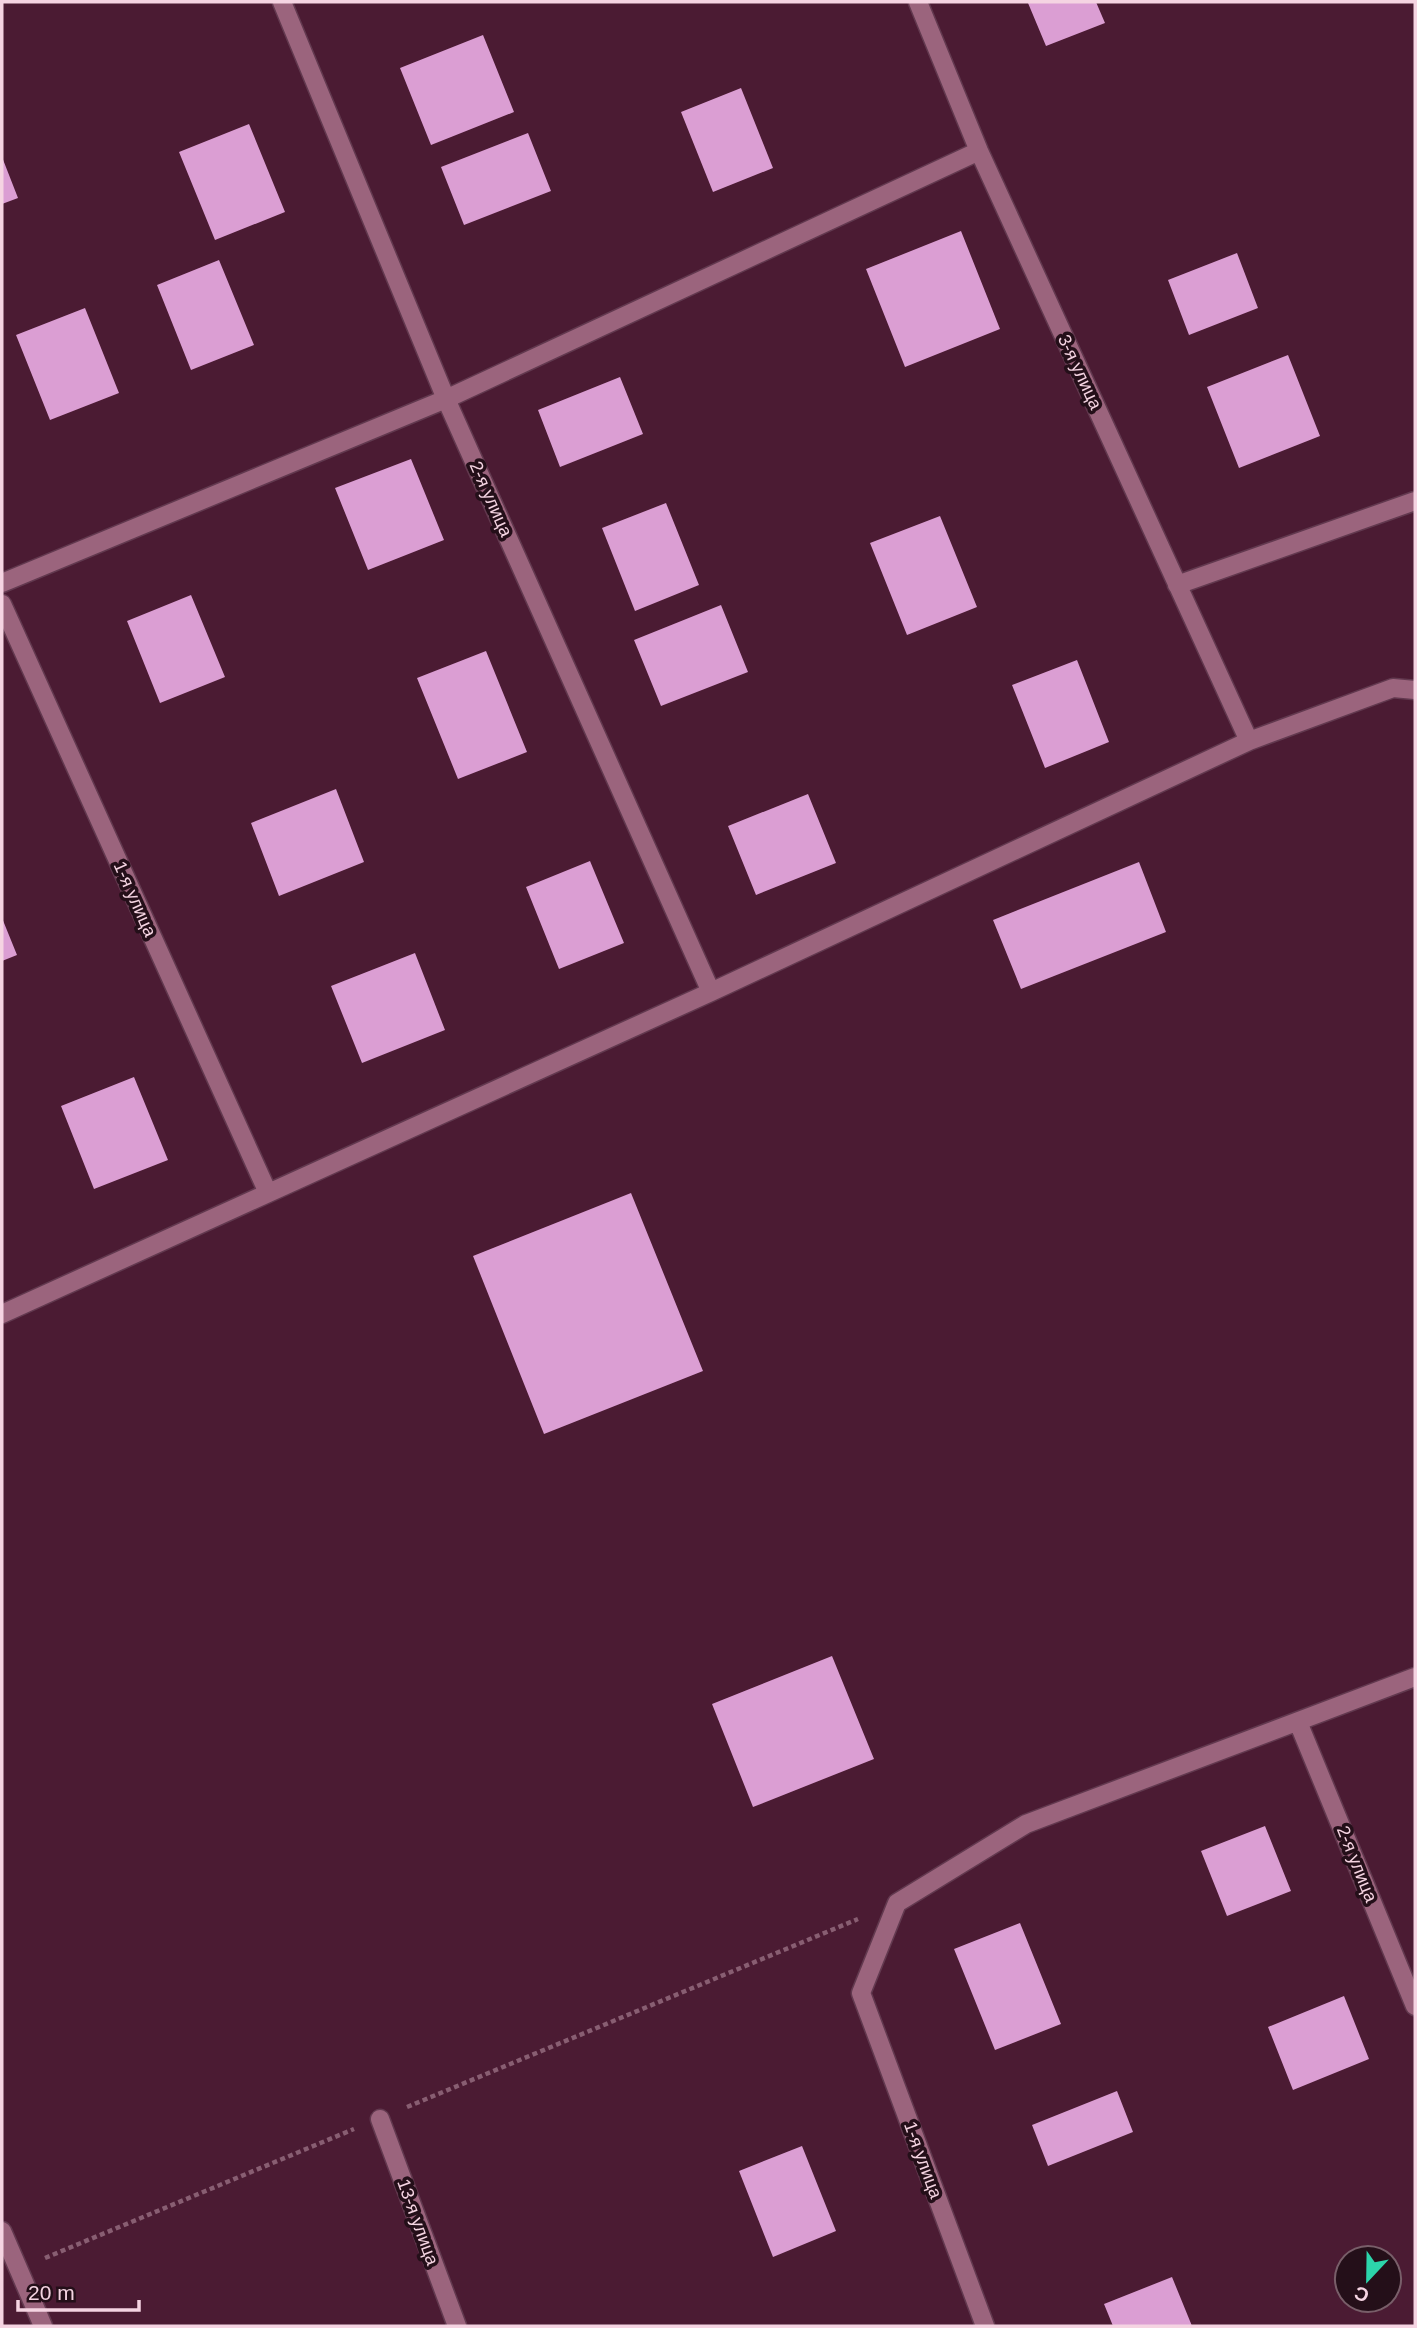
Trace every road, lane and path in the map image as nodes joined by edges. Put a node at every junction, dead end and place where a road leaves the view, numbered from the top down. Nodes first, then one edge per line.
1 (282, 2) edge
2 (918, 2) edge
3 (979, 151) junction
4 (446, 399) junction
5 (1415, 500) edge
6 (2, 583) edge
7 (1177, 585) junction
8 (2, 604) edge
9 (1415, 690) edge
10 (1249, 741) junction
11 (711, 992) junction
12 (268, 1193) junction
13 (2, 1314) edge
14 (1415, 1677) edge
15 (1298, 1722) junction
16 (897, 1903) junction
17 (1415, 2006) edge
18 (380, 2119) junction
19 (2, 2231) edge
20 (18, 2269) junction
21 (43, 2326) edge
22 (457, 2326) edge
23 (985, 2326) edge

1 - 4 street, 2-я улица
2 - 3 street, 3-я улица
3 - 4 street
3 - 7 street, 3-я улица
4 - 6 street
4 - 11 street, 2-я улица
5 - 7 street
7 - 10 street, 3-я улица
8 - 12 street, 1-я улица
9 - 10 street
10 - 11 street
11 - 12 street
12 - 13 street
14 - 15 street
15 - 16 street
15 - 17 street, 2-я улица
16 - 18 path
16 - 23 street, 1-я улица
18 - 20 path
18 - 22 street, 13-я улица
19 - 20 street
20 - 21 street

